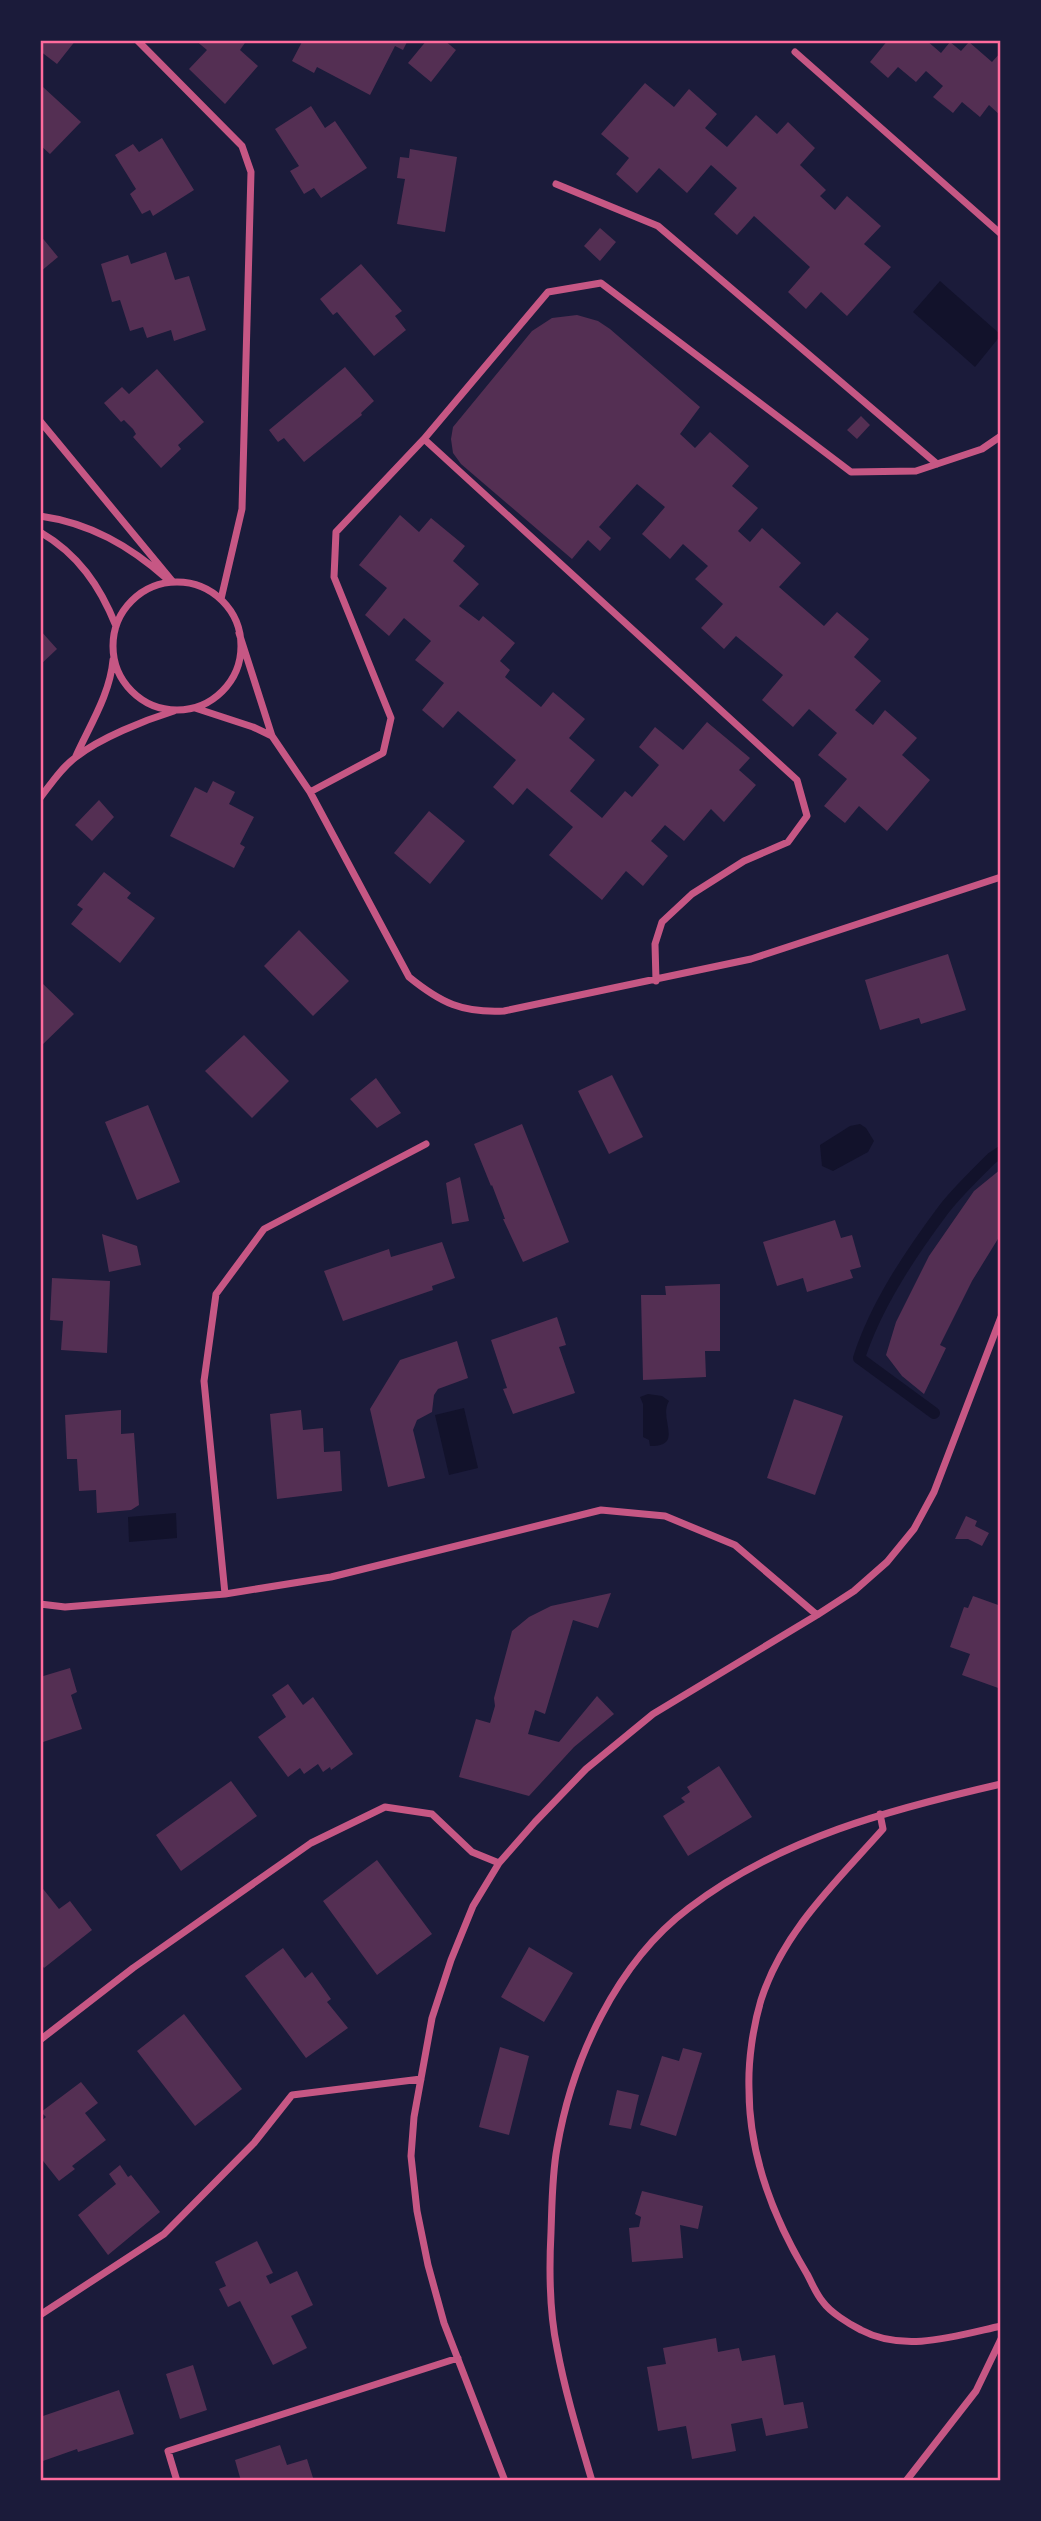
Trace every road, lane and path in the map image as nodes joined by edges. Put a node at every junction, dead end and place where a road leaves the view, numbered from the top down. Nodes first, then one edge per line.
1 (137, 40) edge
2 (795, 52) dead end
3 (556, 184) dead end
4 (1001, 234) edge
5 (40, 421) edge
6 (1001, 436) edge
7 (424, 439) junction
8 (937, 464) junction
9 (40, 516) edge
10 (40, 532) edge
11 (172, 582) junction
12 (220, 599) junction
13 (116, 626) junction
14 (239, 633) junction
15 (114, 658) junction
16 (195, 708) junction
17 (176, 710) junction
18 (272, 736) junction
19 (76, 756) junction
20 (310, 792) junction
21 (40, 798) edge
22 (1001, 877) edge
23 (656, 981) junction
24 (426, 1144) dead end
25 (1001, 1317) edge
26 (225, 1594) junction
27 (40, 1604) edge
28 (817, 1615) junction
29 (1001, 1784) edge
30 (880, 1814) junction
31 (499, 1863) junction
32 (40, 2040) edge
33 (421, 2078) junction
34 (40, 2315) edge
35 (1001, 2326) edge
36 (1001, 2339) edge
37 (457, 2358) junction
38 (177, 2481) edge
39 (505, 2481) edge
40 (592, 2481) edge
41 (906, 2481) edge

1 - 12 street
2 - 4 street
3 - 8 street
5 - 11 street
6 - 8 street
7 - 8 street
7 - 20 street
7 - 23 street
9 - 11 street
10 - 13 street
11 - 12 street
11 - 13 street
12 - 14 street
13 - 15 street
14 - 16 street
14 - 18 street
15 - 17 street
15 - 19 street
16 - 17 street
16 - 18 street
17 - 19 street
18 - 20 street
19 - 21 street
20 - 23 street
22 - 23 street
24 - 26 street
25 - 28 street
26 - 27 street
26 - 28 street
28 - 31 street
29 - 30 street
30 - 35 street
30 - 40 street
31 - 32 street
31 - 33 street
33 - 34 street
33 - 37 street
36 - 41 street
37 - 38 street
37 - 39 street

